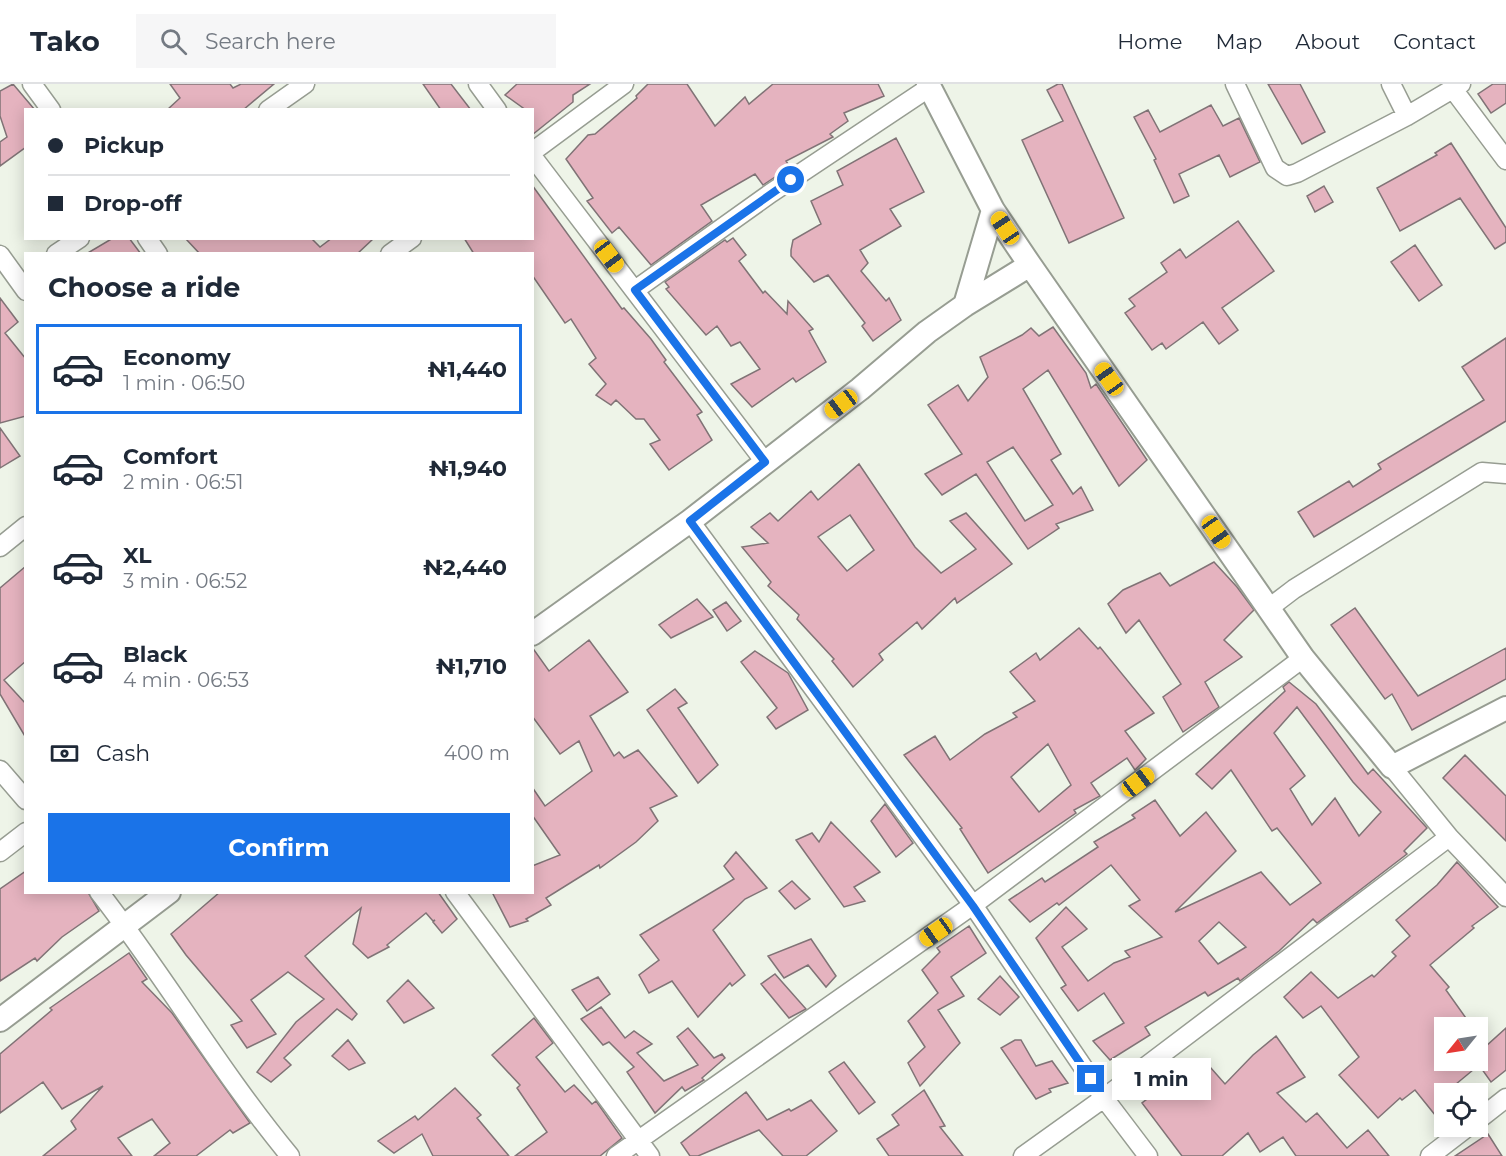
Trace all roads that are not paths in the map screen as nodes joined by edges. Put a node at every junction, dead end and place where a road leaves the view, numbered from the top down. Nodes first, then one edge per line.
1 (32, 84) edge
2 (305, 84) edge
3 (478, 84) edge
4 (624, 84) edge
5 (1235, 84) edge
6 (1391, 84) edge
7 (929, 86) edge
8 (1457, 86) edge
9 (50, 108) edge
10 (271, 108) edge
11 (496, 108) edge
12 (1407, 116) junction
13 (534, 152) edge
14 (534, 157) edge
15 (1506, 160) edge
16 (993, 210) junction
17 (77, 240) edge
18 (408, 240) edge
19 (59, 252) edge
20 (393, 252) edge
21 (0, 255) edge
22 (1030, 265) junction
23 (16, 279) edge
24 (635, 290) junction
25 (965, 304) junction
26 (765, 462) junction
27 (1506, 474) edge
28 (690, 521) junction
29 (24, 528) edge
30 (0, 547) edge
31 (1269, 608) junction
32 (534, 633) edge
33 (1303, 658) junction
34 (1506, 708) edge
35 (1392, 767) junction
36 (0, 770) edge
37 (24, 798) edge
38 (24, 834) edge
39 (1449, 837) junction
40 (0, 852) edge
41 (101, 894) edge
42 (166, 894) edge
43 (456, 894) edge
44 (1506, 897) edge
45 (973, 906) junction
46 (124, 925) junction
47 (0, 1020) edge
48 (1104, 1098) junction
49 (1506, 1098) edge
50 (1488, 1112) edge
51 (1455, 1137) edge
52 (638, 1141) junction
53 (290, 1156) edge
54 (616, 1156) edge
55 (650, 1156) edge
56 (1023, 1156) edge
57 (1148, 1156) edge
58 (1430, 1156) edge

1 - 9 street
2 - 10 street
3 - 11 street
4 - 13 street
5 - 12 street
6 - 12 street
7 - 16 street
7 - 24 street
8 - 12 street
8 - 15 street
14 - 24 street
16 - 22 street
16 - 25 street
17 - 19 street
18 - 20 street
21 - 23 street
22 - 25 street
22 - 31 street
24 - 26 street
25 - 26 street
26 - 28 street
27 - 31 street
28 - 32 street
28 - 45 street
29 - 30 street
31 - 33 street
33 - 35 street
33 - 45 street
34 - 35 street
35 - 39 street
36 - 37 street
38 - 40 street
39 - 44 street
39 - 48 street
41 - 46 street
42 - 46 street
43 - 52 street
45 - 48 street
45 - 52 street
46 - 47 street
46 - 53 street
48 - 56 street
48 - 57 street
49 - 50 street
51 - 58 street
52 - 54 street
52 - 55 street

